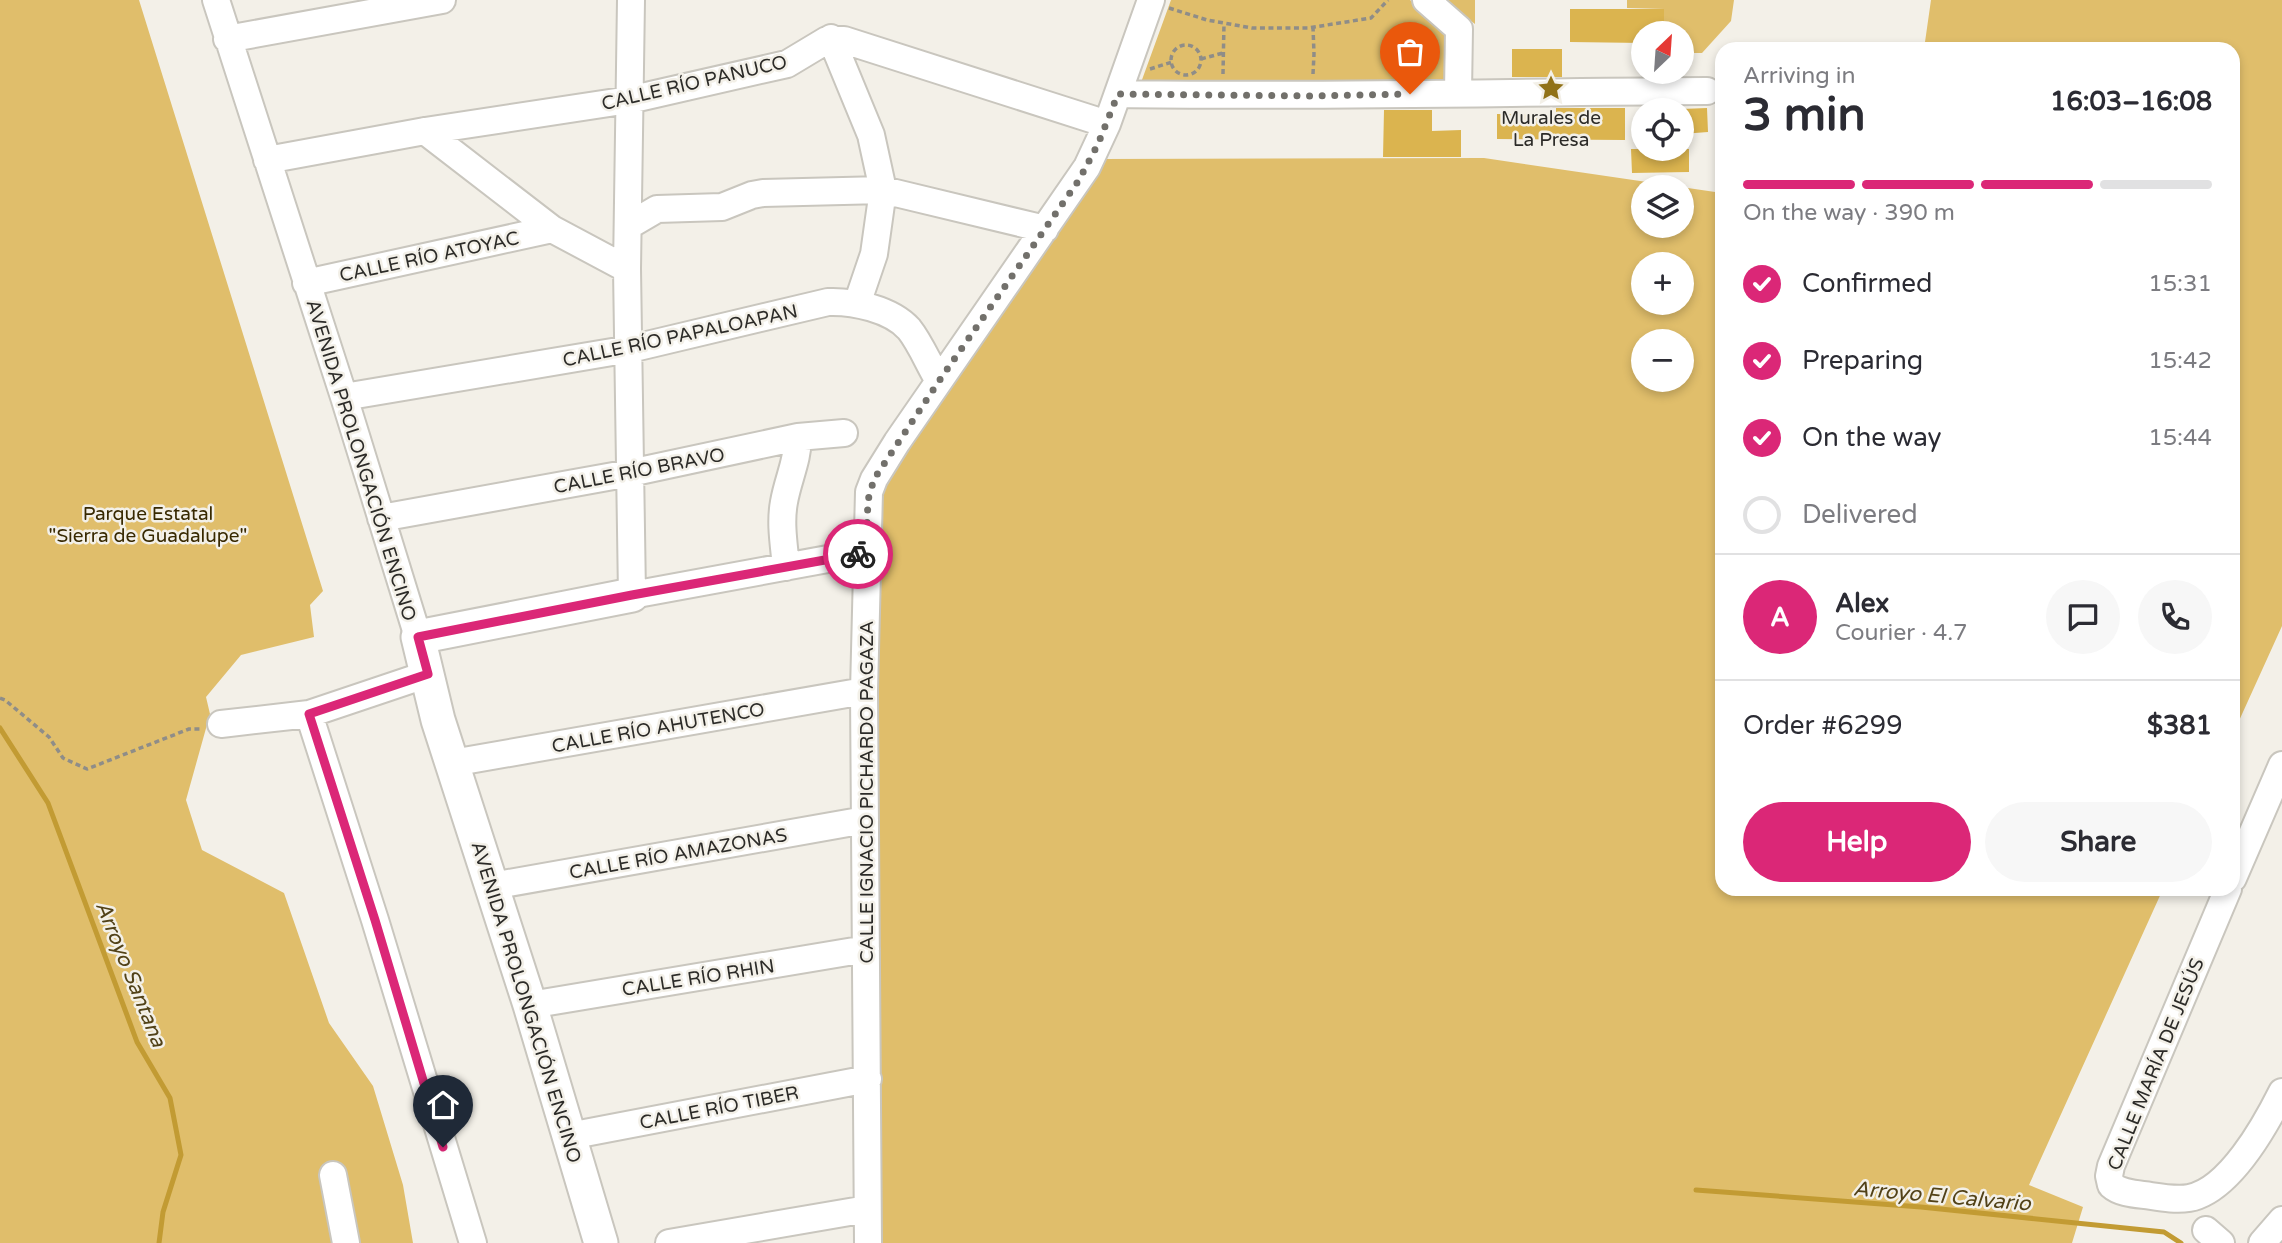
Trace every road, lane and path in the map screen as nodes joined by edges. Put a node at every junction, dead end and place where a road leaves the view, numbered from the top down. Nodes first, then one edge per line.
1 (216, 0) edge
2 (631, 0) edge
3 (1388, 0) edge
4 (1426, 0) edge
5 (426, 1) edge
6 (1151, 1) edge
7 (1224, 23) junction
8 (1313, 27) junction
9 (831, 38) junction
10 (228, 39) junction
11 (1223, 53) junction
12 (1201, 59) junction
13 (1707, 91) dead end
14 (1458, 92) junction
15 (1118, 94) junction
16 (1223, 95) junction
17 (1314, 96) junction
18 (629, 100) junction
19 (1107, 124) junction
20 (425, 131) junction
21 (267, 160) junction
22 (883, 190) junction
23 (628, 226) junction
24 (552, 229) junction
25 (1045, 229) junction
26 (628, 269) junction
27 (306, 283) junction
28 (857, 304) junction
29 (630, 349) junction
30 (939, 381) junction
31 (344, 397) junction
32 (844, 433) dead end
33 (798, 438) junction
34 (630, 473) junction
35 (381, 518) junction
36 (866, 552) junction
37 (786, 567) junction
38 (632, 595) junction
39 (418, 637) junction
40 (428, 674) junction
41 (864, 691) junction
42 (0, 698) edge
43 (309, 714) junction
44 (221, 724) joint
45 (452, 763) junction
46 (2282, 765) edge
47 (865, 820) junction
48 (2240, 862) edge
49 (492, 886) junction
50 (2225, 896) edge
51 (866, 949) junction
52 (530, 1005) junction
53 (868, 1079) junction
54 (2282, 1092) edge
55 (569, 1136) junction
56 (333, 1175) dead end
57 (867, 1209) junction
58 (2282, 1220) edge
59 (346, 1243) edge
60 (472, 1243) edge
61 (601, 1243) edge
62 (669, 1243) edge
63 (868, 1243) edge
64 (2262, 1243) edge

1 - 10 street, AVENIDA PROLONGACIÓN ENCINO
2 - 18 street
3 - 8 path
4 - 14 street
5 - 10 street
6 - 7 path
6 - 15 street, CALLE IGNACIO PICHARDO PAGAZA
7 - 8 path
7 - 11 path
8 - 17 path
9 - 18 street, CALLE RÍO PANUCO
9 - 19 street
9 - 22 street
10 - 21 street, AVENIDA PROLONGACIÓN ENCINO
11 - 12 path
11 - 16 path
12 - 12 path
13 - 14 street
14 - 17 street
15 - 16 street
15 - 19 street, CALLE IGNACIO PICHARDO PAGAZA
16 - 17 street
18 - 20 street, CALLE RÍO PANUCO
18 - 23 street
19 - 25 street, CALLE IGNACIO PICHARDO PAGAZA
20 - 21 street, CALLE RÍO PANUCO
20 - 24 street
21 - 27 street, AVENIDA PROLONGACIÓN ENCINO
22 - 23 street
22 - 25 street
22 - 28 street
23 - 26 street
24 - 26 street
24 - 27 street, CALLE RÍO ATOYAC
25 - 30 street, CALLE IGNACIO PICHARDO PAGAZA
26 - 29 street
27 - 31 street, AVENIDA PROLONGACIÓN ENCINO
28 - 29 street, CALLE RÍO PAPALOAPAN
28 - 30 street, CALLE RÍO PAPALOAPAN
29 - 31 street, CALLE RÍO PAPALOAPAN
29 - 34 street
30 - 36 street, CALLE IGNACIO PICHARDO PAGAZA
31 - 35 street, AVENIDA PROLONGACIÓN ENCINO
32 - 33 street, CALLE RÍO BRAVO
33 - 34 street, CALLE RÍO BRAVO
33 - 37 street
34 - 35 street, CALLE RÍO BRAVO
34 - 38 street
35 - 39 street, AVENIDA PROLONGACIÓN ENCINO
36 - 37 street
36 - 41 street, CALLE IGNACIO PICHARDO PAGAZA
37 - 38 street
38 - 39 main road
39 - 40 main road, AVENIDA PROLONGACIÓN ENCINO
40 - 43 street
40 - 45 main road, AVENIDA PROLONGACIÓN ENCINO
41 - 45 street, CALLE RÍO AHUTENCO
41 - 47 street, CALLE IGNACIO PICHARDO PAGAZA
42 - 44 path
43 - 44 street
43 - 60 street
45 - 49 main road, AVENIDA PROLONGACIÓN ENCINO
46 - 48 street
47 - 49 street, CALLE RÍO AMAZONAS
47 - 51 street, CALLE IGNACIO PICHARDO PAGAZA
49 - 52 main road, AVENIDA PROLONGACIÓN ENCINO
50 - 54 street, CALLE MARÍA DE JESÚS
51 - 52 street, CALLE RÍO RHIN
51 - 53 street, CALLE IGNACIO PICHARDO PAGAZA
52 - 55 main road, AVENIDA PROLONGACIÓN ENCINO
53 - 55 street, CALLE RÍO TIBER
53 - 57 street, CALLE IGNACIO PICHARDO PAGAZA
55 - 61 main road, AVENIDA PROLONGACIÓN ENCINO
56 - 59 street
57 - 62 street
57 - 63 street, CALLE IGNACIO PICHARDO PAGAZA
58 - 64 street

